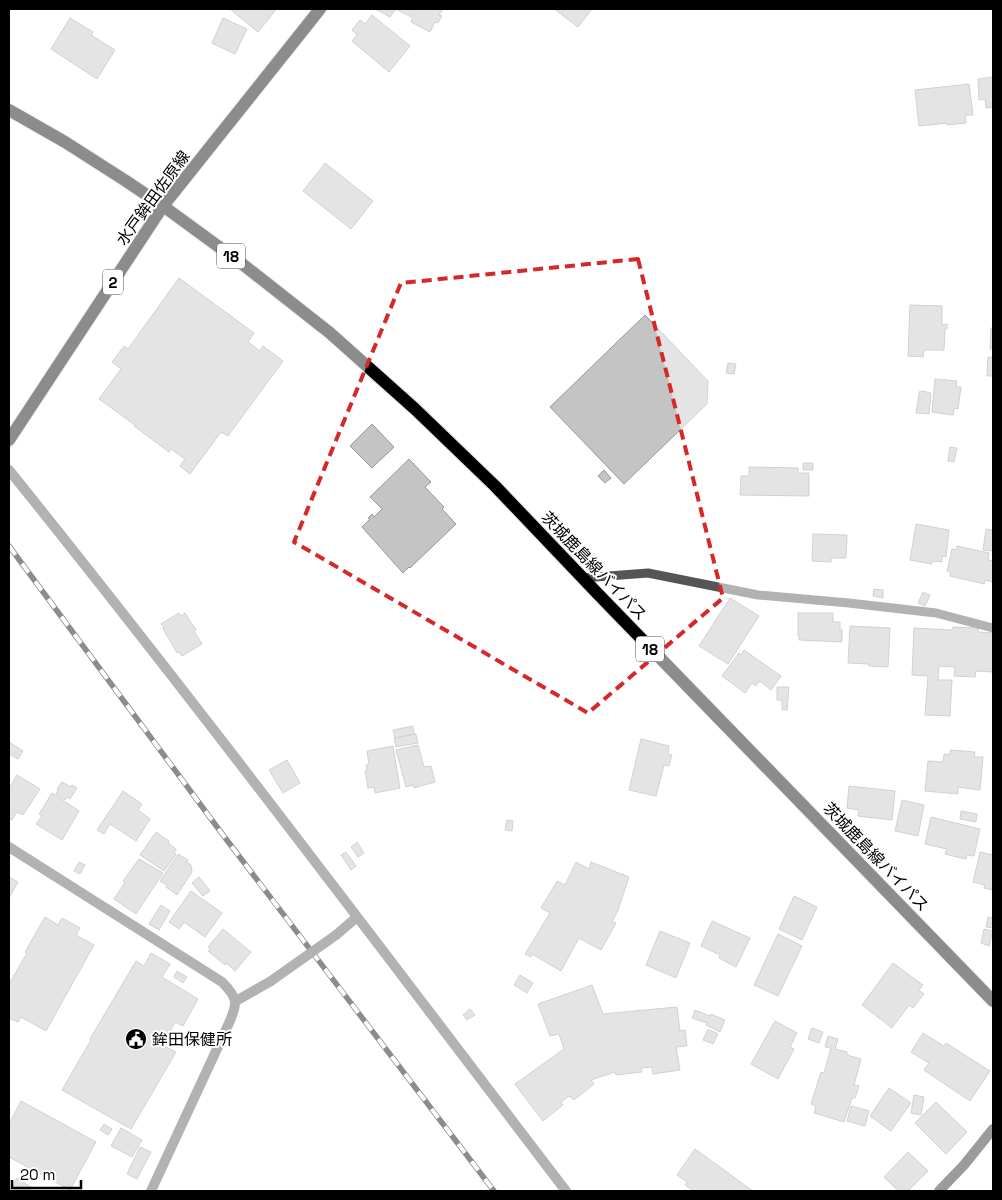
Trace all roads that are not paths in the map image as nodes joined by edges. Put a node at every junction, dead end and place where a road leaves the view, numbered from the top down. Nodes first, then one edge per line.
1 (320, 9) edge
2 (9, 110) edge
3 (164, 206) junction
4 (9, 440) edge
5 (9, 470) edge
6 (582, 578) junction
7 (993, 628) edge
8 (9, 847) edge
9 (357, 917) junction
10 (236, 1001) junction
11 (993, 1001) edge
12 (993, 1130) edge
13 (151, 1191) edge
14 (566, 1191) edge
15 (939, 1191) edge

1 - 3 main road, 水戸鉾田佐原線 / 2
2 - 3 main road, 茨城鹿島線バイパス
3 - 4 main road, 水戸鉾田佐原線 / 2
3 - 6 main road, 茨城鹿島線バイパス / 18
5 - 9 street
6 - 7 lane
6 - 11 main road, 茨城鹿島線バイパス / 18
8 - 10 street
9 - 10 street, bridge
9 - 14 street
10 - 13 street
12 - 15 street

